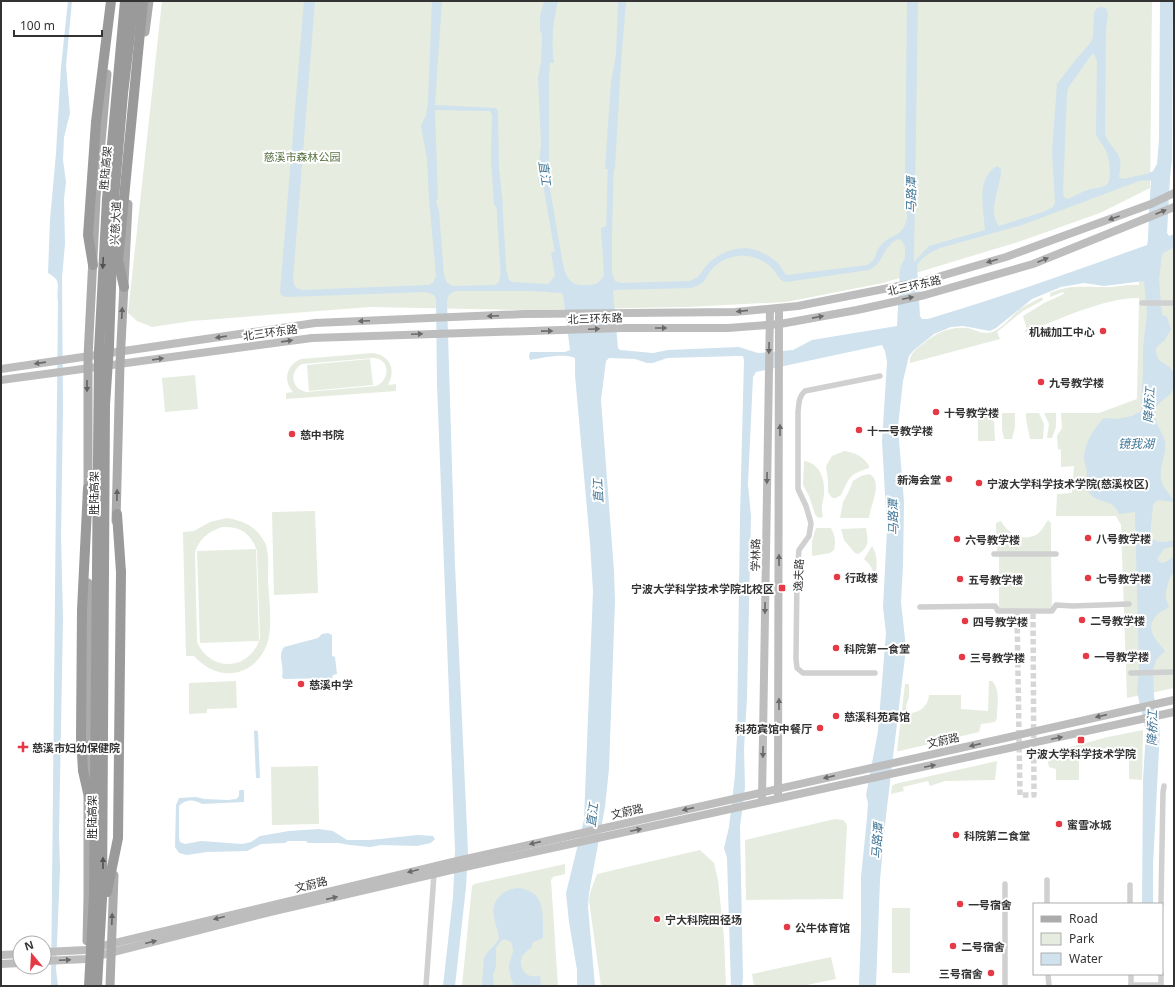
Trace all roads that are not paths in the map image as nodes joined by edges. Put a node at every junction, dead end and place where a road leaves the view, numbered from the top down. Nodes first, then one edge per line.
1 (111, 1) edge
2 (115, 1) edge
3 (125, 1) edge
4 (134, 1) edge
5 (143, 1) edge
6 (149, 1) edge
7 (1174, 193) edge
8 (1174, 207) edge
9 (93, 265) junction
10 (124, 287) junction
11 (1142, 303) dead end
12 (1171, 303) edge
13 (780, 308) junction
14 (770, 309) junction
15 (780, 324) junction
16 (770, 325) junction
17 (120, 352) junction
18 (88, 357) junction
19 (120, 364) junction
20 (87, 368) junction
21 (1, 369) edge
22 (880, 376) dead end
23 (1, 380) edge
24 (88, 488) junction
25 (117, 514) junction
26 (994, 554) dead end
27 (1056, 554) dead end
28 (1129, 604) dead end
29 (920, 606) dead end
30 (1174, 672) edge
31 (875, 673) dead end
32 (1131, 673) dead end
33 (1174, 700) edge
34 (1174, 712) edge
35 (1164, 786) dead end
36 (778, 789) junction
37 (762, 792) junction
38 (779, 799) junction
39 (762, 803) junction
40 (95, 821) junction
41 (454, 866) junction
42 (434, 874) junction
43 (1047, 880) dead end
44 (1005, 884) dead end
45 (1130, 885) dead end
46 (1047, 903) edge
47 (1130, 903) edge
48 (1161, 903) edge
49 (101, 921) junction
50 (112, 948) junction
51 (52, 952) edge
52 (12, 954) edge
53 (86, 954) junction
54 (1, 955) edge
55 (52, 960) edge
56 (12, 963) edge
57 (1, 964) edge
58 (1048, 975) edge
59 (1131, 975) edge
60 (1161, 975) edge
61 (86, 986) edge
62 (89, 986) edge
63 (97, 986) edge
64 (110, 986) edge
65 (426, 986) edge
66 (1005, 986) edge
67 (1049, 986) edge
68 (1131, 986) edge
69 (1161, 986) edge

1 - 9 highway
2 - 9 main road, 兴慈大道
3 -> 40 highway, 胜陆高架, bridge
49 -> 4 highway, 胜陆高架, bridge
5 - 10 highway
6 - 10 main road, 兴慈大道
7 -> 13 main road, 北三环东路
15 -> 8 main road, 北三环东路
9 - 18 main road, 兴慈大道
17 -> 10 main road, 兴慈大道
11 - 12 street
13 - 14 main road, 北三环东路
13 - 15 main road
14 - 16 main road, 学林路
14 -> 17 main road, 北三环东路
15 - 16 main road, 北三环东路
36 -> 15 main road
19 -> 16 main road, 北三环东路
16 -> 37 main road, 学林路
17 - 18 main road, 北三环东路
17 - 19 main road, 兴慈大道
18 - 20 main road, 兴慈大道
18 -> 21 main road, 北三环东路
19 - 20 main road, 北三环东路
25 -> 19 main road, 兴慈大道
20 - 23 main road, 北三环东路
20 -> 24 main road, 兴慈大道
22 - 31 street, 逸夫路
24 - 40 highway, bridge
24 - 53 main road, 兴慈大道
25 - 49 highway, bridge
50 -> 25 main road, 兴慈大道
26 - 27 street
28 - 29 street
30 - 32 street
33 -> 36 main road, 文蔚路
38 -> 34 main road, 文蔚路
35 - 48 street
36 - 37 main road, 文蔚路
36 - 38 main road
37 - 39 main road, 学林路
37 -> 41 main road, 文蔚路
38 - 39 main road, 文蔚路
41 -> 39 main road, 文蔚路
40 - 62 highway, 胜陆高架, bridge
41 - 42 main road, 文蔚路
41 -> 50 main road, 文蔚路
50 -> 42 main road, 文蔚路
42 - 65 street
43 - 46 street
44 - 66 street
45 - 47 street
49 - 63 highway, 胜陆高架, bridge
50 - 53 main road, 文蔚路
50 - 64 main road, 兴慈大道
51 - 53 main road
52 - 54 main road
55 -> 53 main road
53 - 61 main road, 兴慈大道
56 - 57 main road
58 - 67 street
59 - 68 street
60 - 69 street
68 - 69 street

